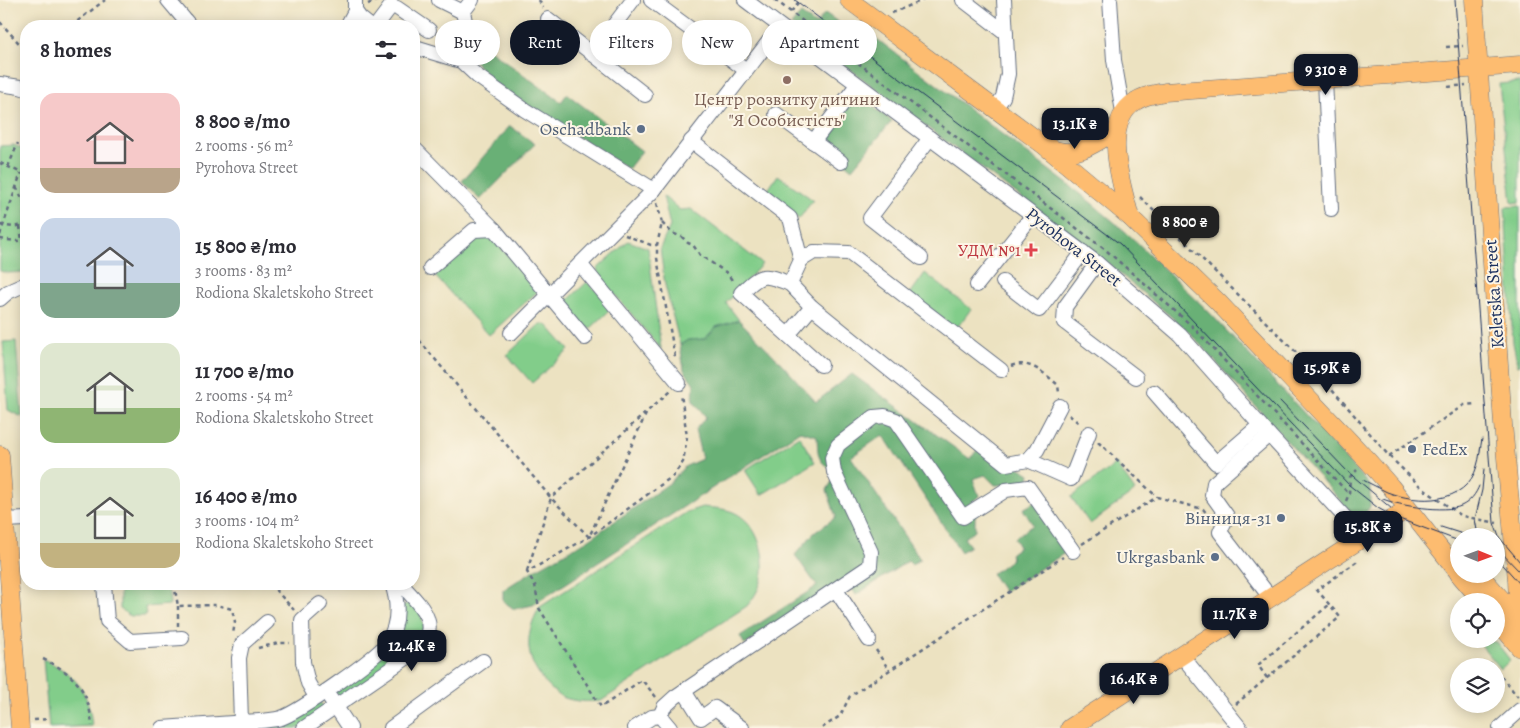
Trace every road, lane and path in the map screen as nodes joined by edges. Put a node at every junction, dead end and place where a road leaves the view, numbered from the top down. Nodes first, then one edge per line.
1 (105, 0) edge
2 (168, 0) edge
3 (439, 0) edge
4 (472, 0) edge
5 (633, 0) edge
6 (651, 0) edge
7 (745, 0) edge
8 (800, 0) edge
9 (849, 0) edge
10 (923, 0) edge
11 (963, 0) edge
12 (1004, 0) edge
13 (1110, 0) edge
14 (1474, 0) edge
15 (463, 12) junction
16 (891, 14) dead end
17 (548, 19) dead end
18 (79, 20) edge
19 (185, 20) edge
20 (380, 20) edge
21 (414, 20) edge
22 (465, 20) edge
23 (618, 20) edge
24 (771, 20) edge
25 (785, 20) edge
26 (0, 22) edge
27 (420, 24) edge
28 (429, 30) dead end
29 (1006, 33) junction
30 (20, 44) edge
31 (1464, 46) dead end
32 (1446, 47) dead end
33 (420, 49) edge
34 (762, 50) edge
35 (590, 52) edge
36 (435, 53) edge
37 (465, 65) edge
38 (606, 65) edge
39 (830, 65) edge
40 (1520, 65) edge
41 (1479, 68) junction
42 (746, 70) junction
43 (1324, 80) junction
44 (0, 84) edge
45 (856, 85) junction
46 (1467, 85) dead end
47 (20, 86) edge
48 (1448, 87) dead end
49 (645, 95) dead end
50 (995, 109) junction
51 (776, 114) dead end
52 (1116, 129) junction
53 (930, 138) junction
54 (691, 141) junction
55 (813, 142) junction
56 (18, 143) dead end
57 (1045, 146) junction
58 (420, 154) edge
59 (840, 162) dead end
60 (0, 163) edge
61 (8, 167) junction
62 (20, 173) edge
63 (20, 176) edge
64 (1088, 181) junction
65 (16, 187) junction
66 (654, 190) junction
67 (1135, 194) dead end
68 (20, 195) edge
69 (1331, 209) dead end
70 (1033, 215) junction
71 (1130, 217) junction
72 (662, 223) dead end
73 (2, 225) edge
74 (20, 226) edge
75 (494, 229) junction
76 (614, 231) junction
77 (0, 235) edge
78 (0, 239) edge
79 (20, 240) edge
80 (656, 245) dead end
81 (1083, 252) junction
82 (922, 258) dead end
83 (801, 260) junction
84 (1096, 262) junction
85 (580, 264) junction
86 (430, 268) dead end
87 (1003, 282) dead end
88 (790, 284) junction
89 (977, 286) dead end
90 (20, 287) edge
91 (741, 293) junction
92 (548, 295) junction
93 (0, 299) edge
94 (812, 307) junction
95 (511, 333) dead end
96 (788, 335) junction
97 (585, 338) dead end
98 (420, 341) edge
99 (821, 365) dead end
100 (1001, 370) dead end
101 (1136, 377) dead end
102 (679, 383) joint
103 (1154, 392) dead end
104 (1476, 404) dead end
105 (1060, 406) dead end
106 (646, 412) dead end
107 (1265, 430) junction
108 (1089, 433) dead end
109 (0, 455) edge
110 (1389, 456) junction
111 (1028, 460) junction
112 (1358, 469) dead end
113 (1349, 494) dead end
114 (551, 498) junction
115 (1407, 509) junction
116 (20, 519) edge
117 (5, 520) junction
118 (1498, 524) dead end
119 (1220, 532) junction
120 (589, 537) junction
121 (1363, 537) junction
122 (1450, 546) edge
123 (1072, 551) junction
124 (1359, 560) dead end
125 (1450, 563) edge
126 (527, 572) junction
127 (1467, 583) edge
128 (1487, 583) edge
129 (104, 590) edge
130 (175, 590) edge
131 (276, 590) edge
132 (394, 590) edge
133 (407, 590) edge
134 (836, 590) junction
135 (1475, 593) edge
136 (1270, 597) junction
137 (320, 604) dead end
138 (1330, 604) junction
139 (178, 606) junction
140 (294, 610) dead end
141 (1519, 619) edge
142 (266, 622) dead end
143 (1505, 630) edge
144 (180, 638) joint
145 (232, 639) dead end
146 (869, 640) joint
147 (1520, 642) edge
148 (303, 643) junction
149 (1520, 648) edge
150 (255, 652) dead end
151 (1182, 656) junction
152 (43, 660) dead end
153 (483, 661) dead end
154 (889, 671) junction
155 (1267, 678) junction
156 (1505, 683) edge
157 (684, 691) junction
158 (321, 694) junction
159 (1519, 703) edge
160 (336, 705) junction
161 (662, 711) junction
162 (1226, 712) junction
163 (241, 722) junction
164 (92, 726) dead end
165 (20, 728) edge
166 (162, 728) edge
167 (304, 728) edge
168 (350, 728) edge
169 (391, 728) edge
170 (634, 728) edge
171 (670, 728) edge
172 (742, 728) edge
173 (822, 728) edge
174 (1070, 728) edge
175 (1240, 728) edge
176 (1500, 728) edge

1 - 18 path
2 - 19 street
3 - 15 street
4 - 15 street
5 - 23 street
6 - 42 street
7 - 24 street, Pyrohova Street
8 - 25 path
9 - 50 main road
10 - 16 path
11 - 29 street
12 - 29 street
13 - 52 street
14 - 41 main road, Keletska Street
15 - 22 street
17 - 35 street
20 - 21 street
26 - 30 path
27 - 28 street
29 - 50 street
31 - 32 path
33 - 36 street
34 - 42 street
37 - 66 street
38 - 49 street
39 - 45 street, Pyrohova Street
40 - 41 main road
41 - 43 main road
41 - 141 main road, Keletska Street
42 - 54 street
43 - 52 main road
43 - 69 street
44 - 47 street
45 - 53 street, Pyrohova Street
45 - 55 street
46 - 48 path
50 - 57 main road
51 - 55 street
52 - 57 main road
52 - 64 main road
52 - 71 main road
53 - 70 street, Pyrohova Street
53 - 82 street
54 - 66 street
54 - 83 street
55 - 59 street
56 - 61 path
57 - 64 main road
58 - 75 street
60 - 61 path
61 - 62 path
63 - 65 path
64 - 71 main road
65 - 68 path
65 - 73 path
66 - 76 street
67 - 110 path
70 - 81 street, Pyrohova Street
70 - 89 street
71 - 115 main road
72 - 91 path
73 - 74 path
73 - 77 path
75 - 86 street
75 - 92 street
76 - 80 path
76 - 85 street
78 - 79 path
81 - 84 street, Pyrohova Street
81 - 87 street
83 - 88 street
83 - 100 street
84 - 101 street
84 - 107 street, Pyrohova Street
85 - 92 street
85 - 102 street
88 - 91 street
88 - 94 street
90 - 93 street
91 - 96 street
92 - 95 street
92 - 97 street
94 - 96 street
94 - 111 street
96 - 99 street
98 - 114 path
102 - 120 path
103 - 107 street
104 - 110 path
105 - 111 street
106 - 120 path
107 - 119 street
107 - 121 street, Pyrohova Street
108 - 111 street
109 - 117 main road
110 - 118 path
112 - 113 path
114 - 120 path
114 - 126 path
115 - 121 main road
115 - 122 main road
115 - 125 main road
116 - 117 street
117 - 165 main road
119 - 123 path
119 - 136 street
120 - 126 path
121 - 136 main road
123 - 134 street
123 - 154 path
124 - 138 path
126 - 161 path
127 - 135 main road
128 - 141 main road
129 - 144 street
130 - 139 path
131 - 140 path
132 - 158 street
133 - 160 street
134 - 146 street
134 - 157 street
136 - 151 main road
137 - 148 street
138 - 155 path
138 - 155 path
139 - 144 path
139 - 145 path
141 - 147 main road, Keletska Street
142 - 163 street
143 - 149 main road
146 - 154 path
148 - 150 path
148 - 158 street
151 - 162 street
151 - 174 main road
152 - 164 path
153 - 169 street
154 - 173 path
155 - 162 path
156 - 159 path
157 - 161 street
157 - 172 street
158 - 160 street
158 - 163 street
159 - 176 street
160 - 167 street
160 - 168 street
161 - 170 street
161 - 171 street
162 - 175 street
163 - 166 street

